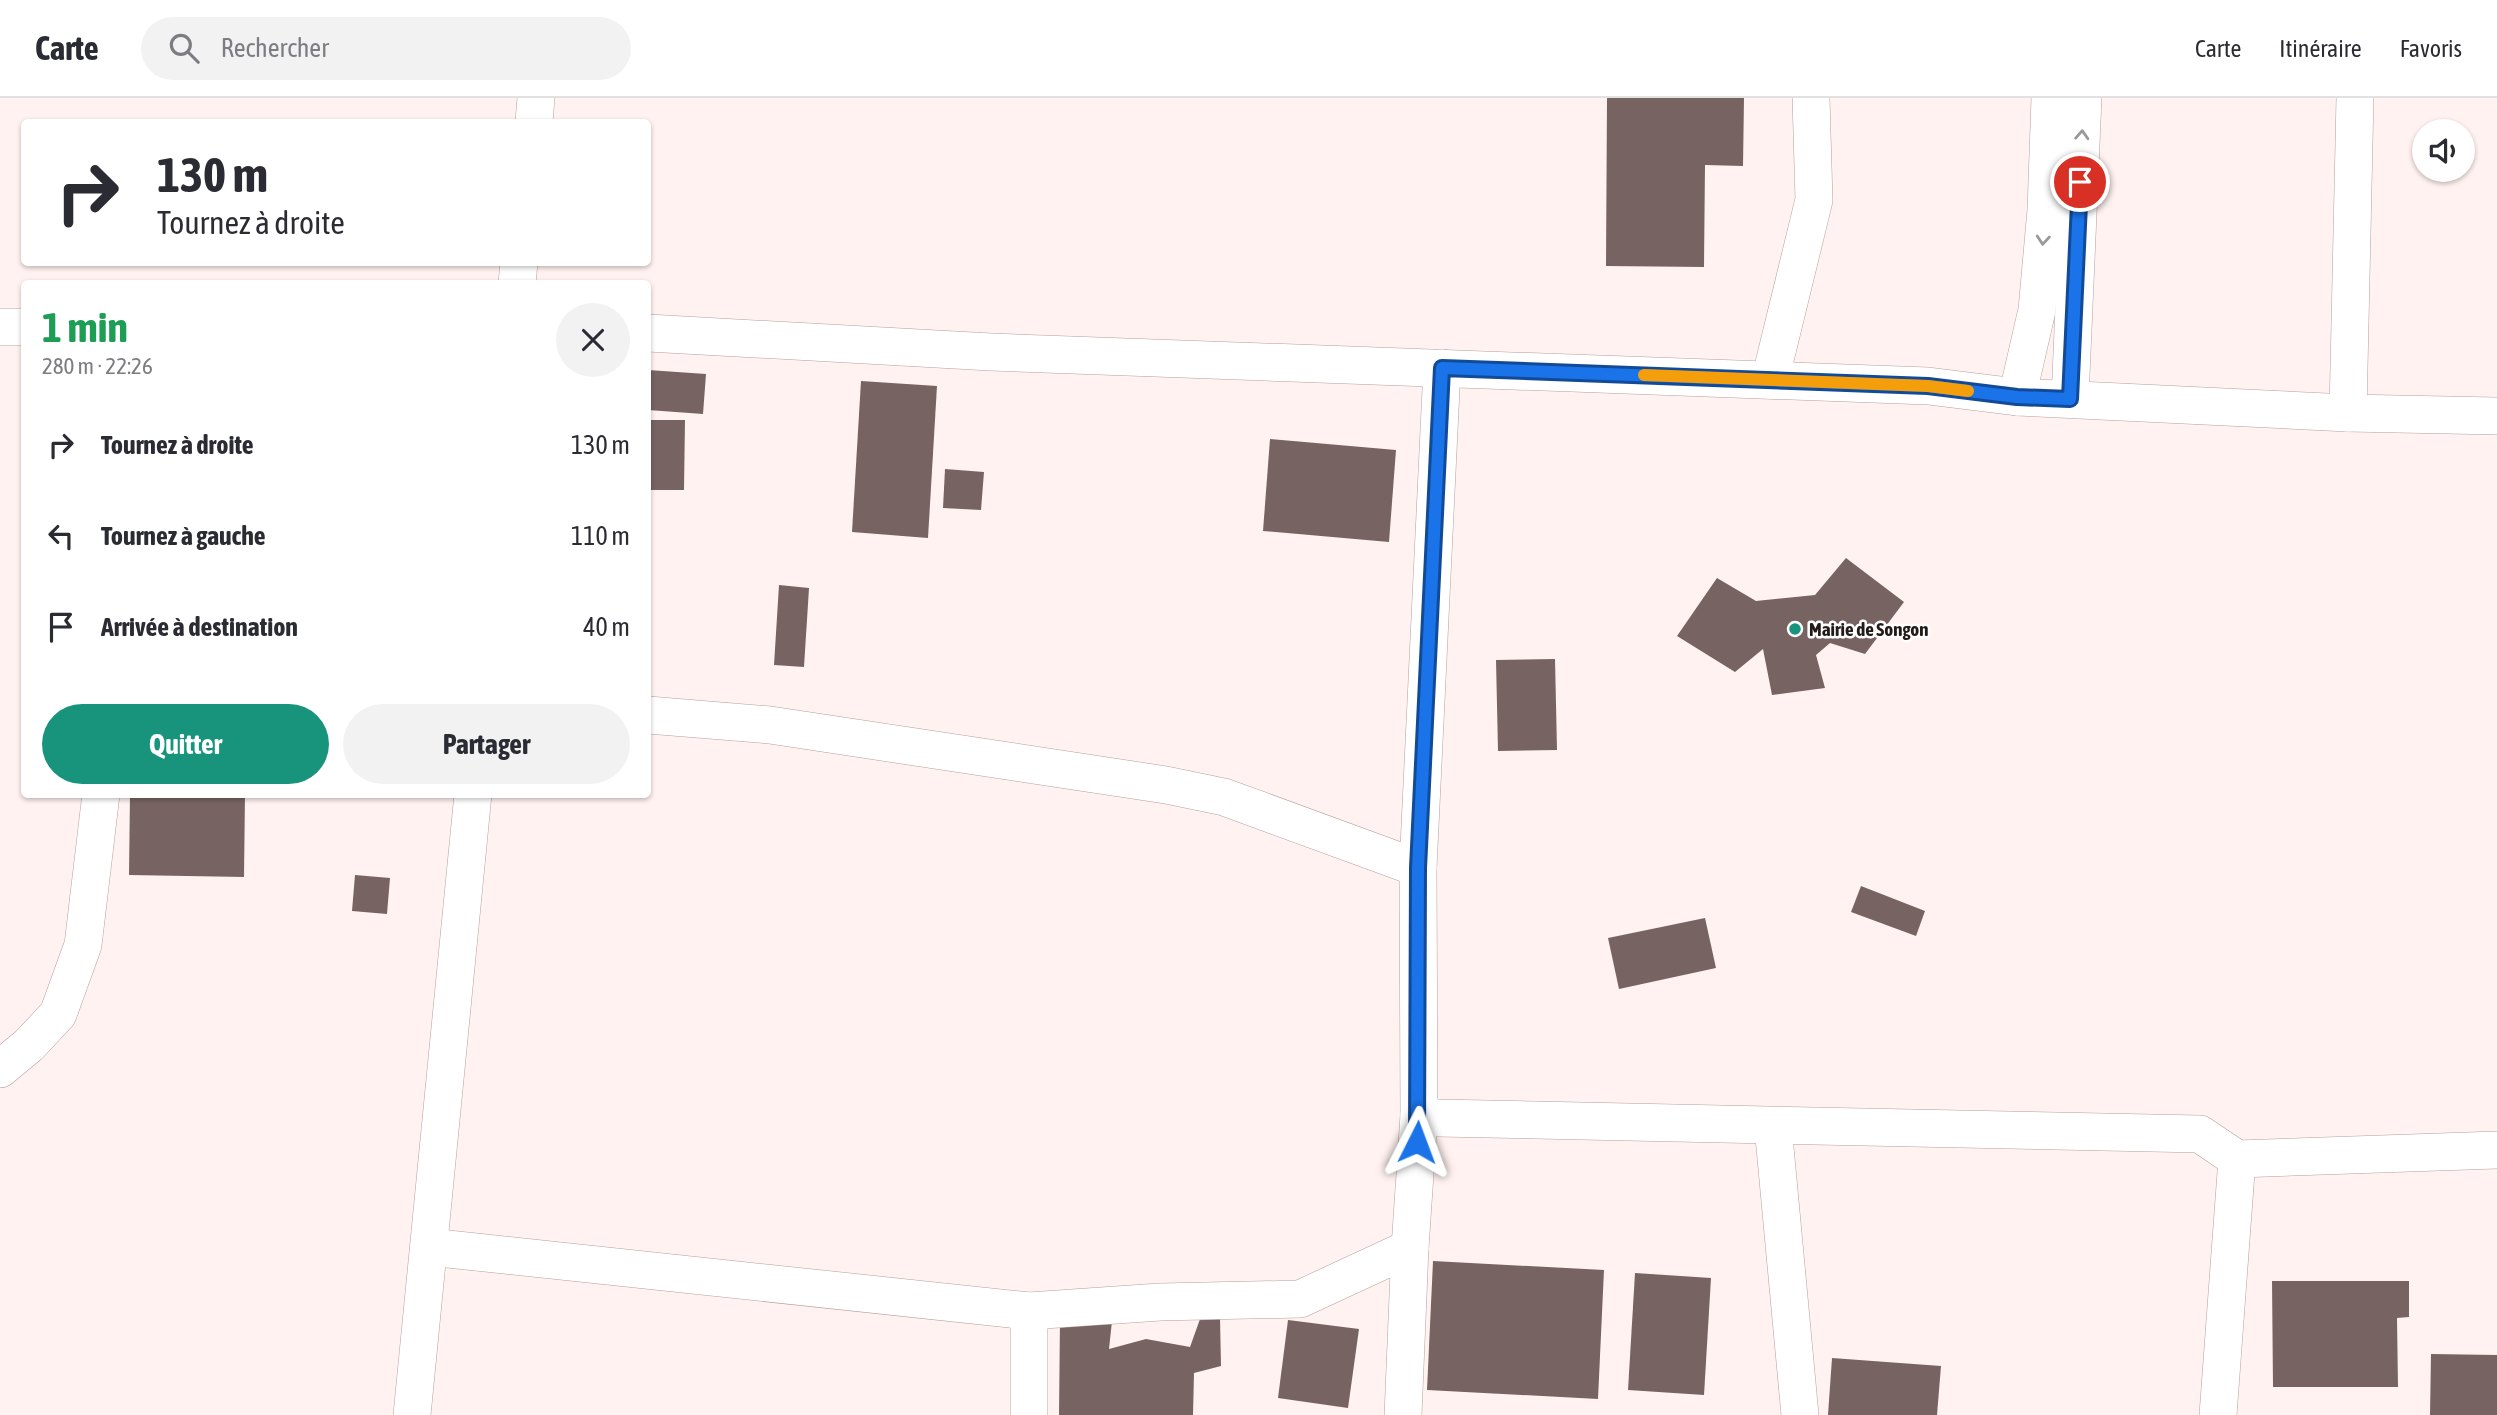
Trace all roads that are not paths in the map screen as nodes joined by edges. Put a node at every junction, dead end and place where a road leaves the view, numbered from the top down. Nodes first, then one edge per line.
1 (537, 98) edge
2 (1811, 98) edge
3 (2050, 98) edge
4 (2083, 98) edge
5 (2355, 98) edge
6 (534, 119) edge
7 (0, 327) edge
8 (21, 327) edge
9 (651, 332) edge
10 (1442, 368) junction
11 (1770, 380) junction
12 (2017, 397) junction
13 (2070, 399) junction
14 (2348, 413) junction
15 (2497, 416) edge
16 (651, 715) edge
17 (101, 798) edge
18 (473, 798) edge
19 (1418, 868) junction
20 (0, 1069) edge
21 (1419, 1115) junction
22 (1773, 1126) junction
23 (2497, 1150) edge
24 (2237, 1158) junction
25 (429, 1247) junction
26 (1410, 1248) junction
27 (1029, 1311) junction
28 (412, 1415) edge
29 (1029, 1415) edge
30 (1403, 1415) edge
31 (1800, 1415) edge
32 (2218, 1415) edge

1 - 6 street
2 - 11 street
3 -> 12 street
13 -> 4 street
5 - 14 street
7 - 8 street
9 - 10 street
10 - 11 street
10 - 19 street
11 - 12 street
12 - 13 street
13 - 14 street
14 - 15 street
16 - 19 street
17 - 20 street
18 - 25 street
19 - 21 street
21 - 22 street
21 - 26 street
22 - 24 street
22 - 31 street
23 - 24 street
24 - 32 street
25 - 27 street
25 - 28 street
26 - 27 street
26 - 30 street
27 - 29 street

